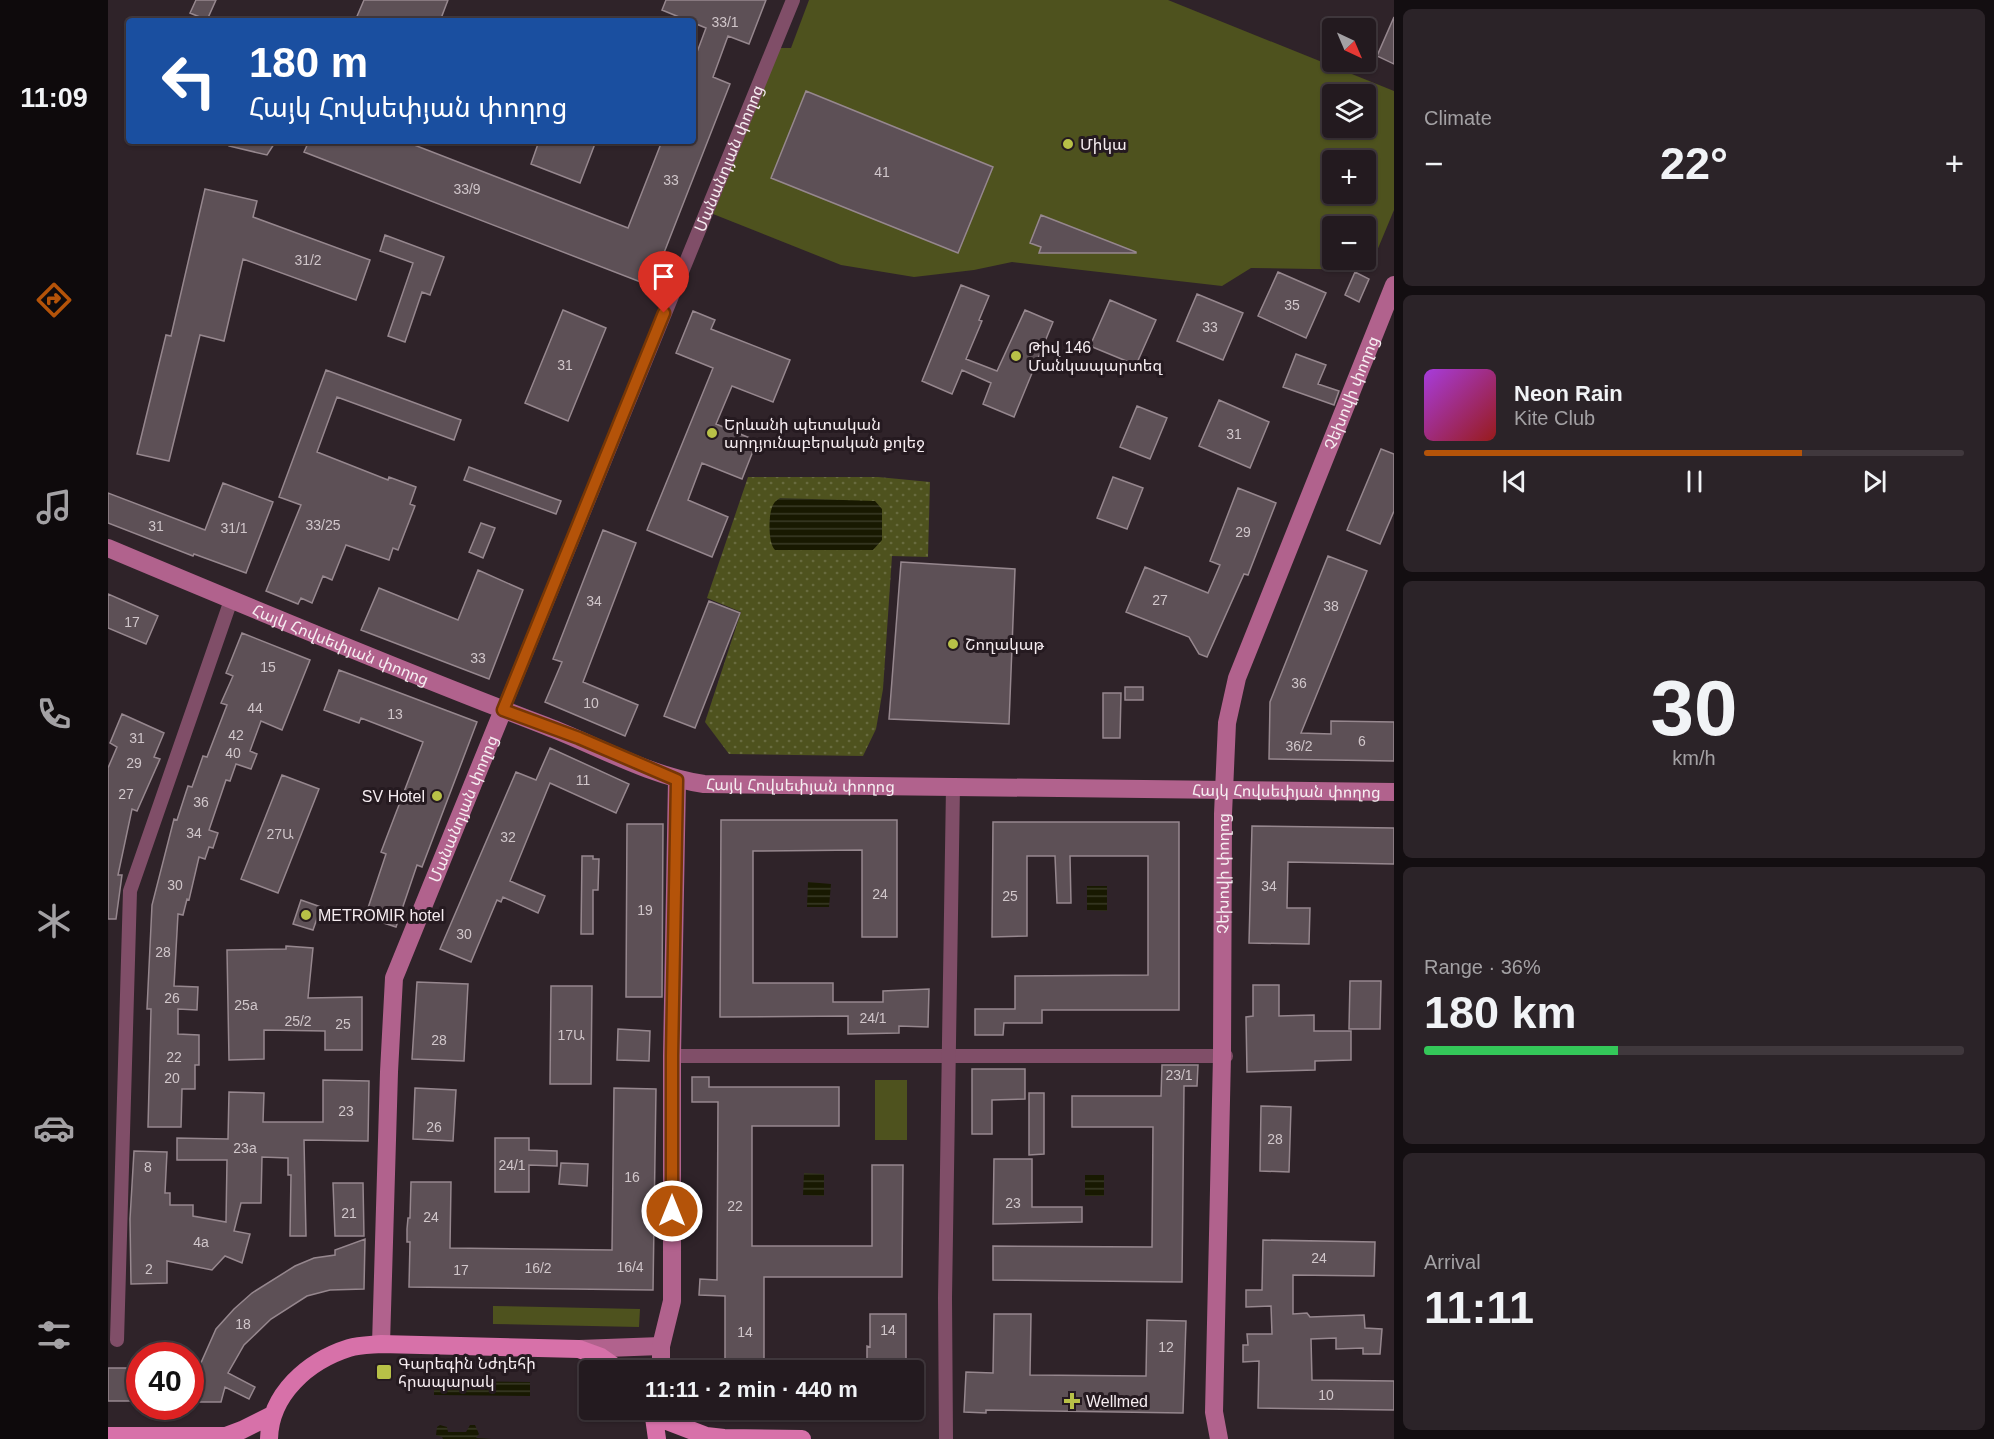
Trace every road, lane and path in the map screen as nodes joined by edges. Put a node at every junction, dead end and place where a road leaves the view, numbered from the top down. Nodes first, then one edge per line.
1 (793, 0) edge
2 (1394, 285) edge
3 (1394, 301) edge
4 (108, 548) edge
5 (231, 600) junction
6 (503, 710) junction
7 (677, 780) junction
8 (952, 786) junction
9 (1227, 790) junction
10 (1394, 792) edge
11 (672, 1056) junction
12 (949, 1056) junction
13 (1224, 1056) junction
14 (117, 1340) dead end
15 (381, 1344) junction
16 (661, 1346) junction
17 (579, 1349) junction
18 (605, 1360) edge
19 (661, 1360) edge
20 (272, 1415) junction
21 (654, 1420) edge
22 (669, 1420) edge
23 (1218, 1430) edge
24 (108, 1436) edge
25 (269, 1439) edge
26 (657, 1439) edge
27 (802, 1439) edge
28 (946, 1439) edge

1 - 6 street, Մանանդյան փողոց
2 - 9 street, Չեխովի փողոց
3 - 9 street, Չեխովի փողոց
4 - 5 street, Հայկ Հովսեփյան փողոց
5 - 6 street, Հայկ Հովսեփյան փողոց
5 - 14 street
6 - 7 street, Հայկ Հովսեփյան փողոց
6 - 15 street, Մանանդյան փողոց
7 - 8 street, Հայկ Հովսեփյան փողոց
7 - 11 street
8 - 9 street, Հայկ Հովսեփյան փողոց
8 - 12 street
9 - 10 street, Հայկ Հովսեփյան փողոց
9 - 13 street, Չեխովի փողոց
11 - 12 street
11 - 16 street
12 - 13 street
12 - 28 street
13 - 23 street, Չեխովի փողոց
15 - 17 main road
15 - 20 main road
16 - 17 street
16 - 19 street
17 - 18 main road
20 - 24 main road
20 - 25 main road
21 - 26 main road
22 - 27 main road

